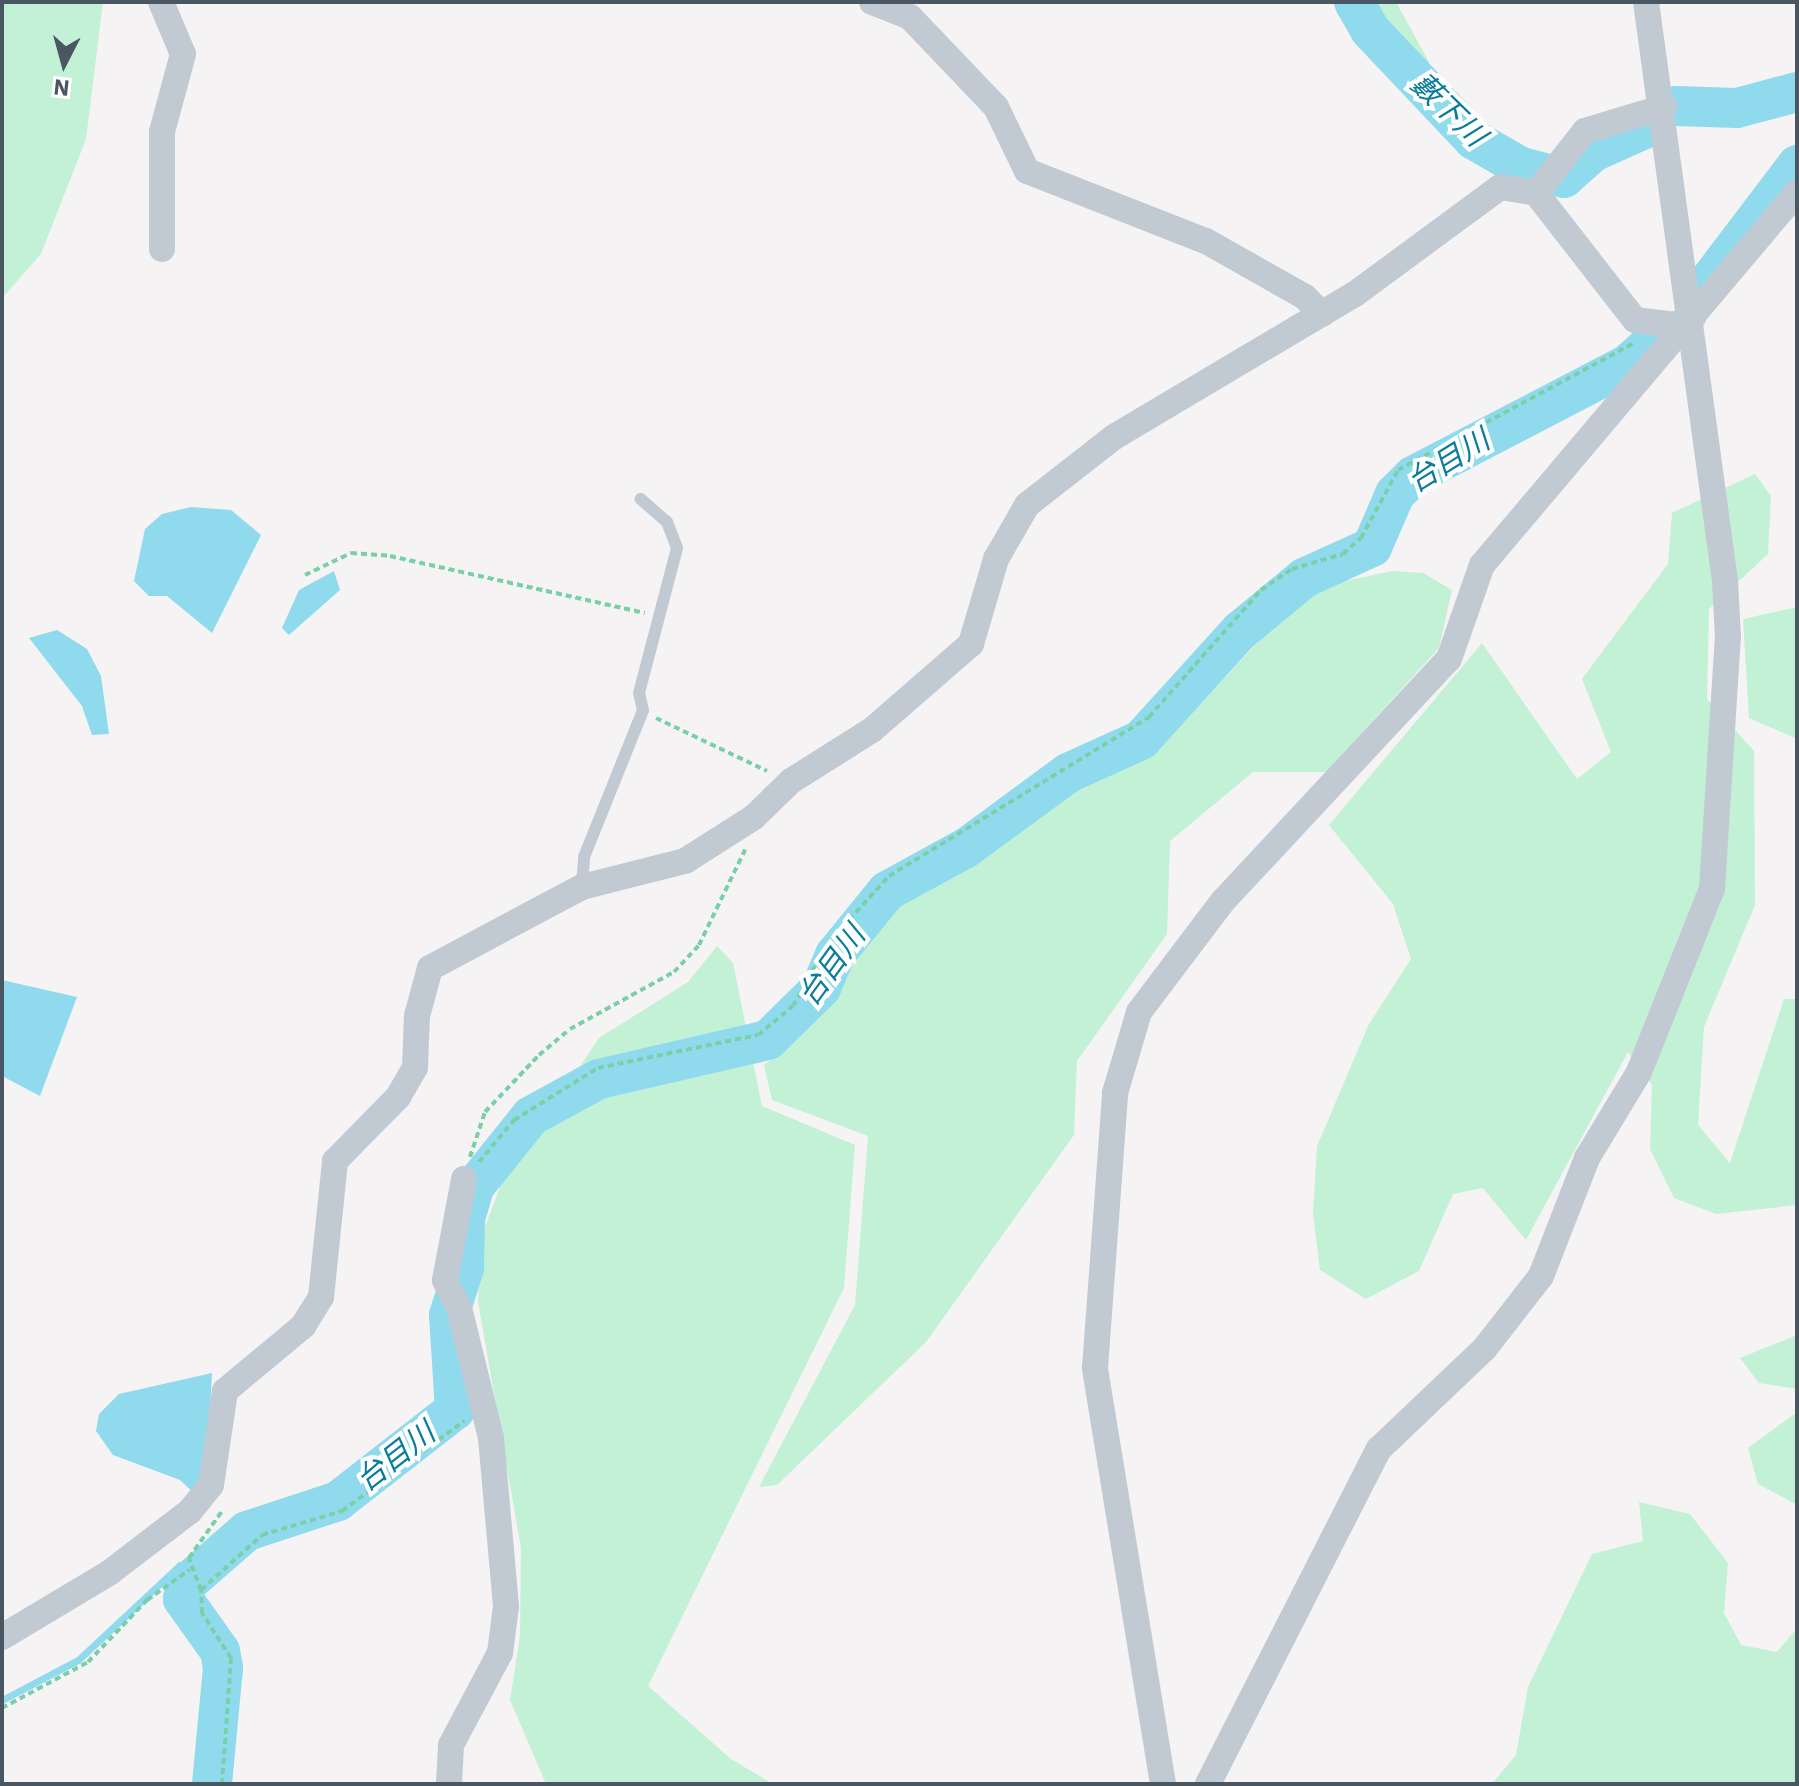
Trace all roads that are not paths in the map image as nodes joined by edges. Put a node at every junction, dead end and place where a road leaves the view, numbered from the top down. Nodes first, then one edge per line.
1 (161, 2) edge
2 (872, 2) edge
3 (1646, 2) edge
4 (1664, 107) junction
5 (1543, 183) junction
6 (1797, 192) edge
7 (162, 249) dead end
8 (1322, 314) junction
9 (1693, 317) junction
10 (641, 499) dead end
11 (582, 887) junction
12 (464, 1179) road end
13 (2, 1637) edge
14 (464, 1719) junction
15 (449, 1784) edge
16 (463, 1784) edge
17 (1163, 1784) edge
18 (1208, 1784) edge

1 - 7 street
2 - 8 street
3 - 4 street
4 - 5 street
4 - 9 street
5 - 8 street
5 - 9 street
6 - 9 street
8 - 11 street
9 - 17 street
9 - 18 street
10 - 11 lane
11 - 13 street
12 - 14 street
14 - 15 street
14 - 16 street

